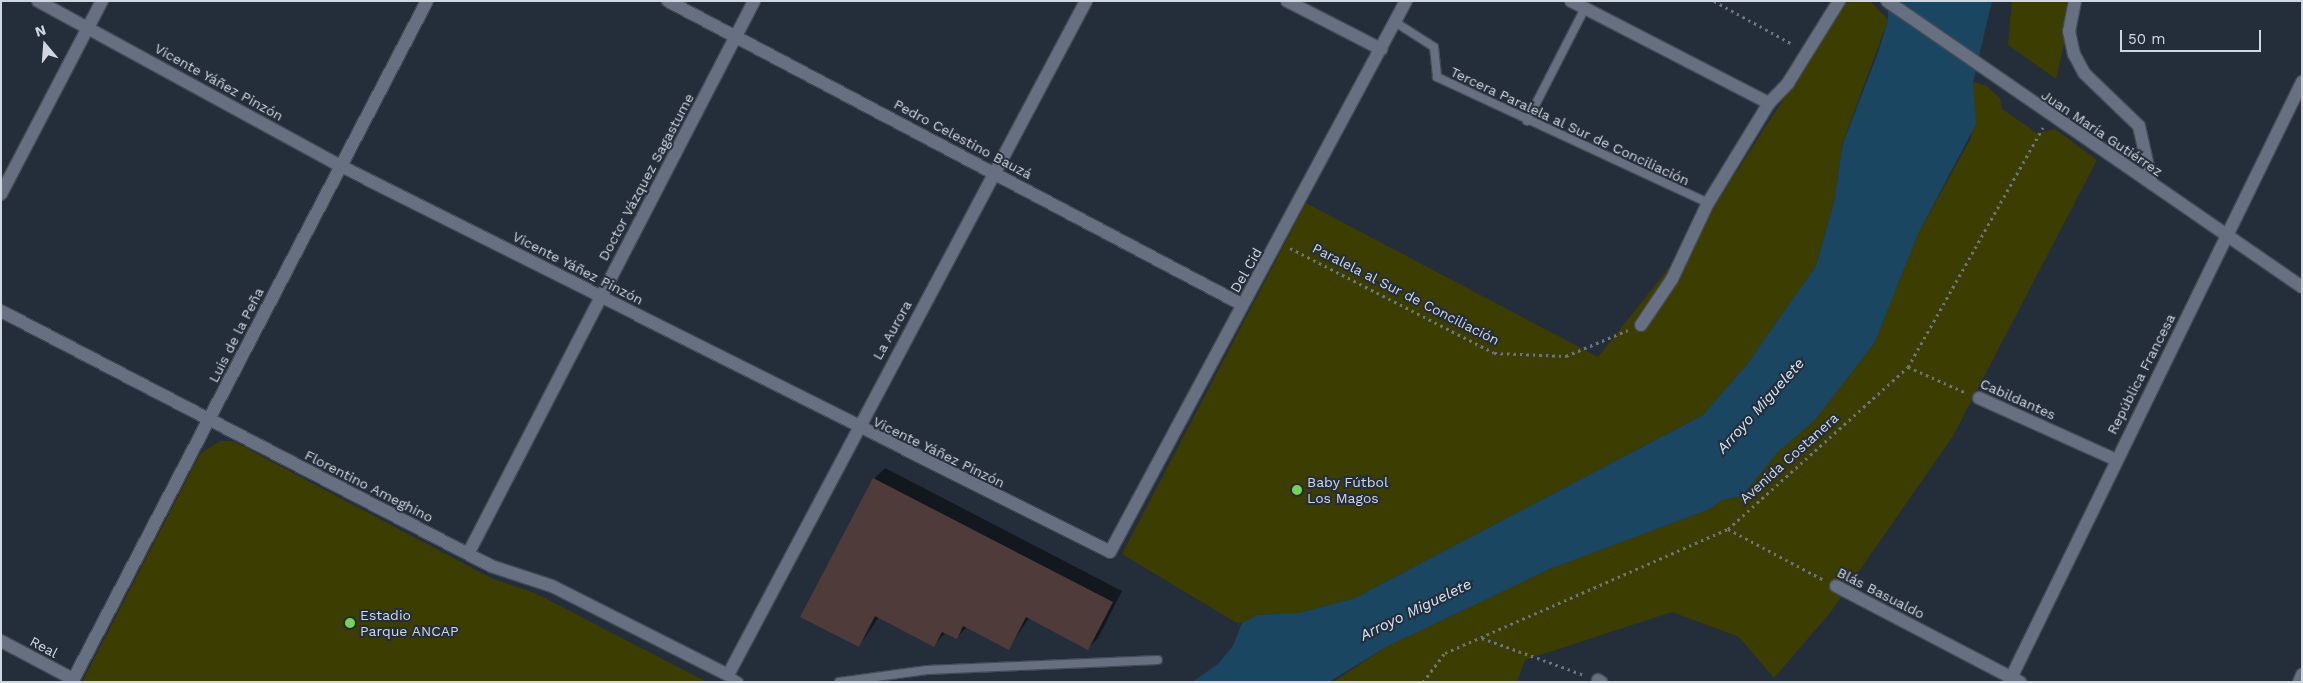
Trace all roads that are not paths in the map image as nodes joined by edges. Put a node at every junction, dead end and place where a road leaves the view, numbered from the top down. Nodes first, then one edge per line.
1 (38, 1) edge
2 (102, 1) edge
3 (427, 1) edge
4 (668, 1) edge
5 (754, 1) edge
6 (1086, 1) edge
7 (1287, 1) edge
8 (1406, 1) edge
9 (1571, 1) edge
10 (1839, 1) edge
11 (1887, 1) edge
12 (2075, 1) edge
13 (1585, 8) junction
14 (1395, 22) junction
15 (89, 27) junction
16 (736, 37) junction
17 (1381, 49) junction
18 (2302, 82) edge
19 (1769, 103) junction
20 (1527, 121) junction
21 (341, 166) junction
22 (995, 172) junction
23 (2152, 184) junction
24 (1, 194) edge
25 (1708, 203) junction
26 (2228, 236) junction
27 (2302, 288) edge
28 (601, 296) junction
29 (1243, 305) junction
30 (1, 311) edge
31 (1641, 325) road end
32 (1979, 398) road end
33 (208, 421) junction
34 (856, 428) junction
35 (2114, 459) junction
36 (1110, 552) joint
37 (468, 554) junction
38 (1836, 586) road end
39 (1, 641) edge
40 (1158, 660) dead end
41 (2302, 676) edge
42 (733, 679) edge
43 (72, 680) edge
44 (2014, 680) edge
45 (839, 682) edge
46 (2299, 682) edge

1 - 15 street, Vicente Yáñez Pinzón
2 - 15 street
3 - 21 street, Luis de la Peña
4 - 16 street, Pedro Celestino Bauzá
5 - 16 street, Doctor Vázquez Sagastume
6 - 22 street, La Aurora
7 - 17 street
8 - 14 street, Del Cid
9 - 13 street
10 - 19 street
11 - 23 street, Juan María Gutiérrez
12 - 23 street
13 - 19 street
13 - 20 lane
14 - 17 street, Del Cid
14 - 20 lane, Tercera Paralela al Sur de Conciliación
15 - 21 street, Vicente Yáñez Pinzón
15 - 24 street
16 - 22 street, Pedro Celestino Bauzá
16 - 28 street, Doctor Vázquez Sagastume
17 - 29 street, Del Cid
18 - 26 street, República Francesa
19 - 25 street
20 - 25 lane, Tercera Paralela al Sur de Conciliación
21 - 28 street, Vicente Yáñez Pinzón
21 - 33 street, Luis de la Peña
22 - 29 street, Pedro Celestino Bauzá
22 - 34 street, La Aurora
23 - 26 street, Juan María Gutiérrez
25 - 31 street
26 - 27 street, Juan María Gutiérrez
26 - 35 street, República Francesa
28 - 34 street, Vicente Yáñez Pinzón
28 - 37 street, Doctor Vázquez Sagastume
29 - 36 street, Del Cid
30 - 33 street, Florentino Ameghino
32 - 35 street, Cabildantes
33 - 37 street, Florentino Ameghino
33 - 43 street, Luis de la Peña
34 - 36 street, Vicente Yáñez Pinzón
34 - 42 street, La Aurora
35 - 44 street, República Francesa
37 - 42 street, Florentino Ameghino
38 - 44 street, Blás Basualdo
39 - 43 street, Real
40 - 45 lane
41 - 46 street

